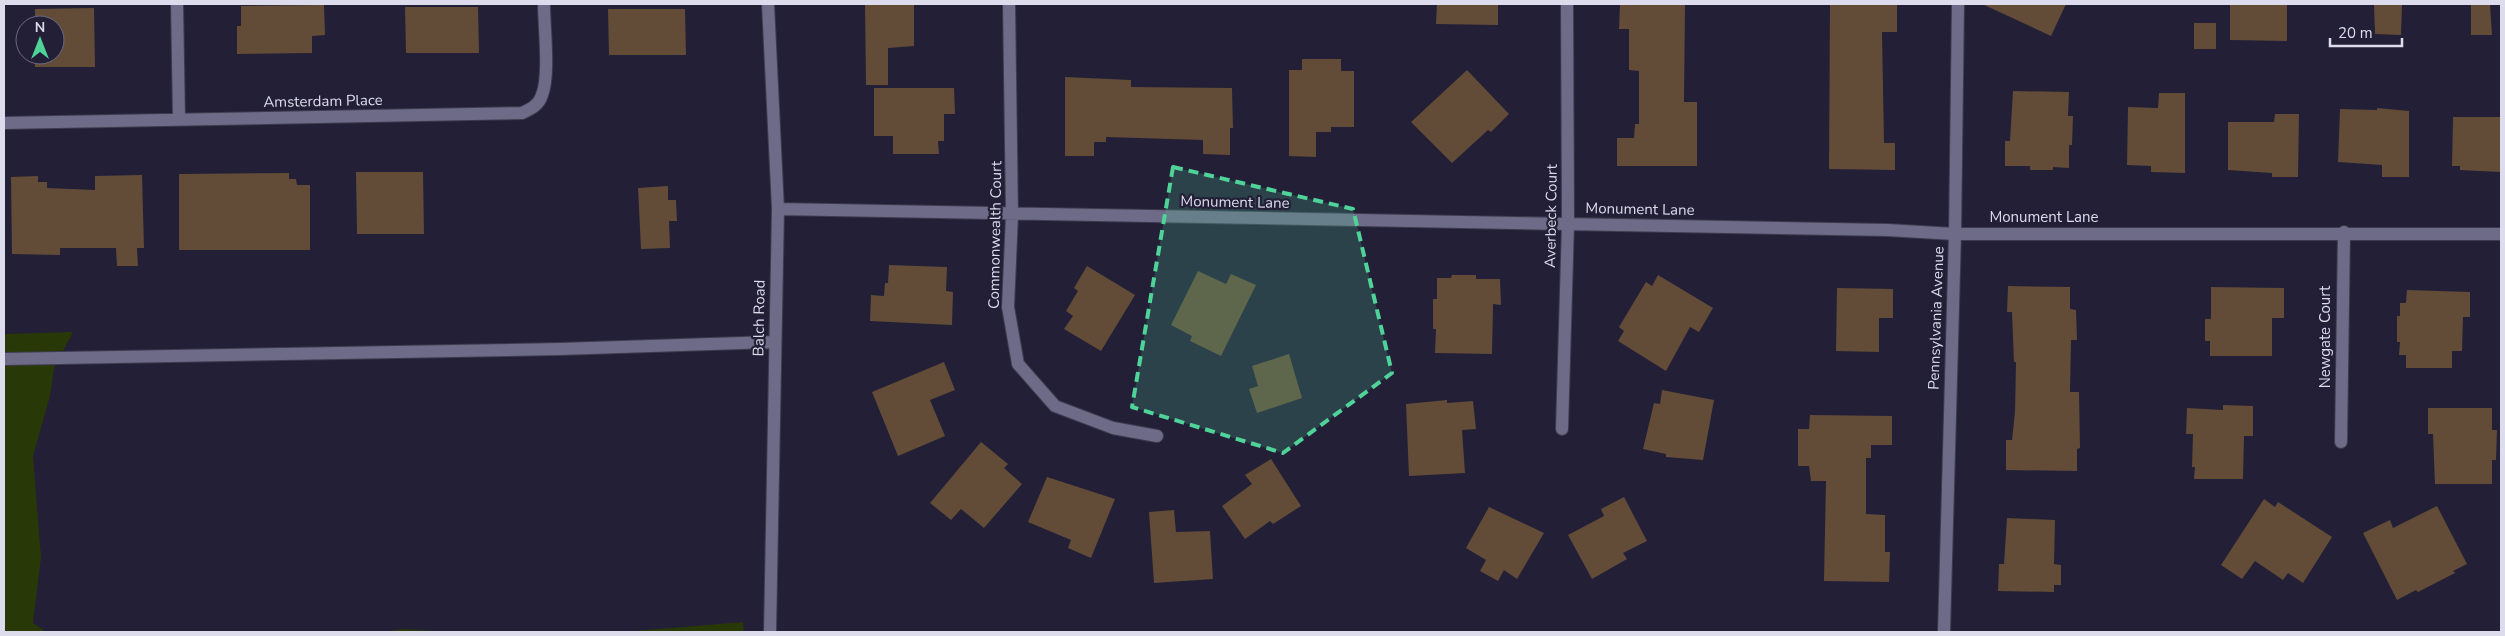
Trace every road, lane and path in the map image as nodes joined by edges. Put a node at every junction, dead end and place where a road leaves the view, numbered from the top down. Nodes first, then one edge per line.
1 (177, 4) edge
2 (544, 4) edge
3 (768, 4) edge
4 (1010, 4) edge
5 (1567, 4) edge
6 (1958, 4) edge
7 (179, 119) junction
8 (4, 123) edge
9 (778, 209) junction
10 (1012, 214) junction
11 (1568, 223) junction
12 (2344, 232) junction
13 (1955, 234) junction
14 (2501, 234) edge
15 (775, 342) junction
16 (4, 358) edge
17 (1562, 429) dead end
18 (1157, 436) dead end
19 (2341, 442) dead end
20 (770, 632) edge
21 (1944, 632) edge

1 - 7 street
2 - 7 street, Amsterdam Place
3 - 9 street, Balch Road
4 - 10 street, Commonwealth Court
5 - 11 street, Averbeck Court
6 - 13 street, Pennsylvania Avenue
7 - 8 street, Amsterdam Place
9 - 10 street, Monument Lane
9 - 15 street, Balch Road
10 - 11 street, Monument Lane
10 - 18 street, Commonwealth Court
11 - 13 street, Monument Lane
11 - 17 street, Averbeck Court
12 - 13 street, Monument Lane
12 - 14 street, Monument Lane
12 - 19 street, Newgate Court
13 - 21 street, Pennsylvania Avenue
15 - 16 street
15 - 20 street, Balch Road

